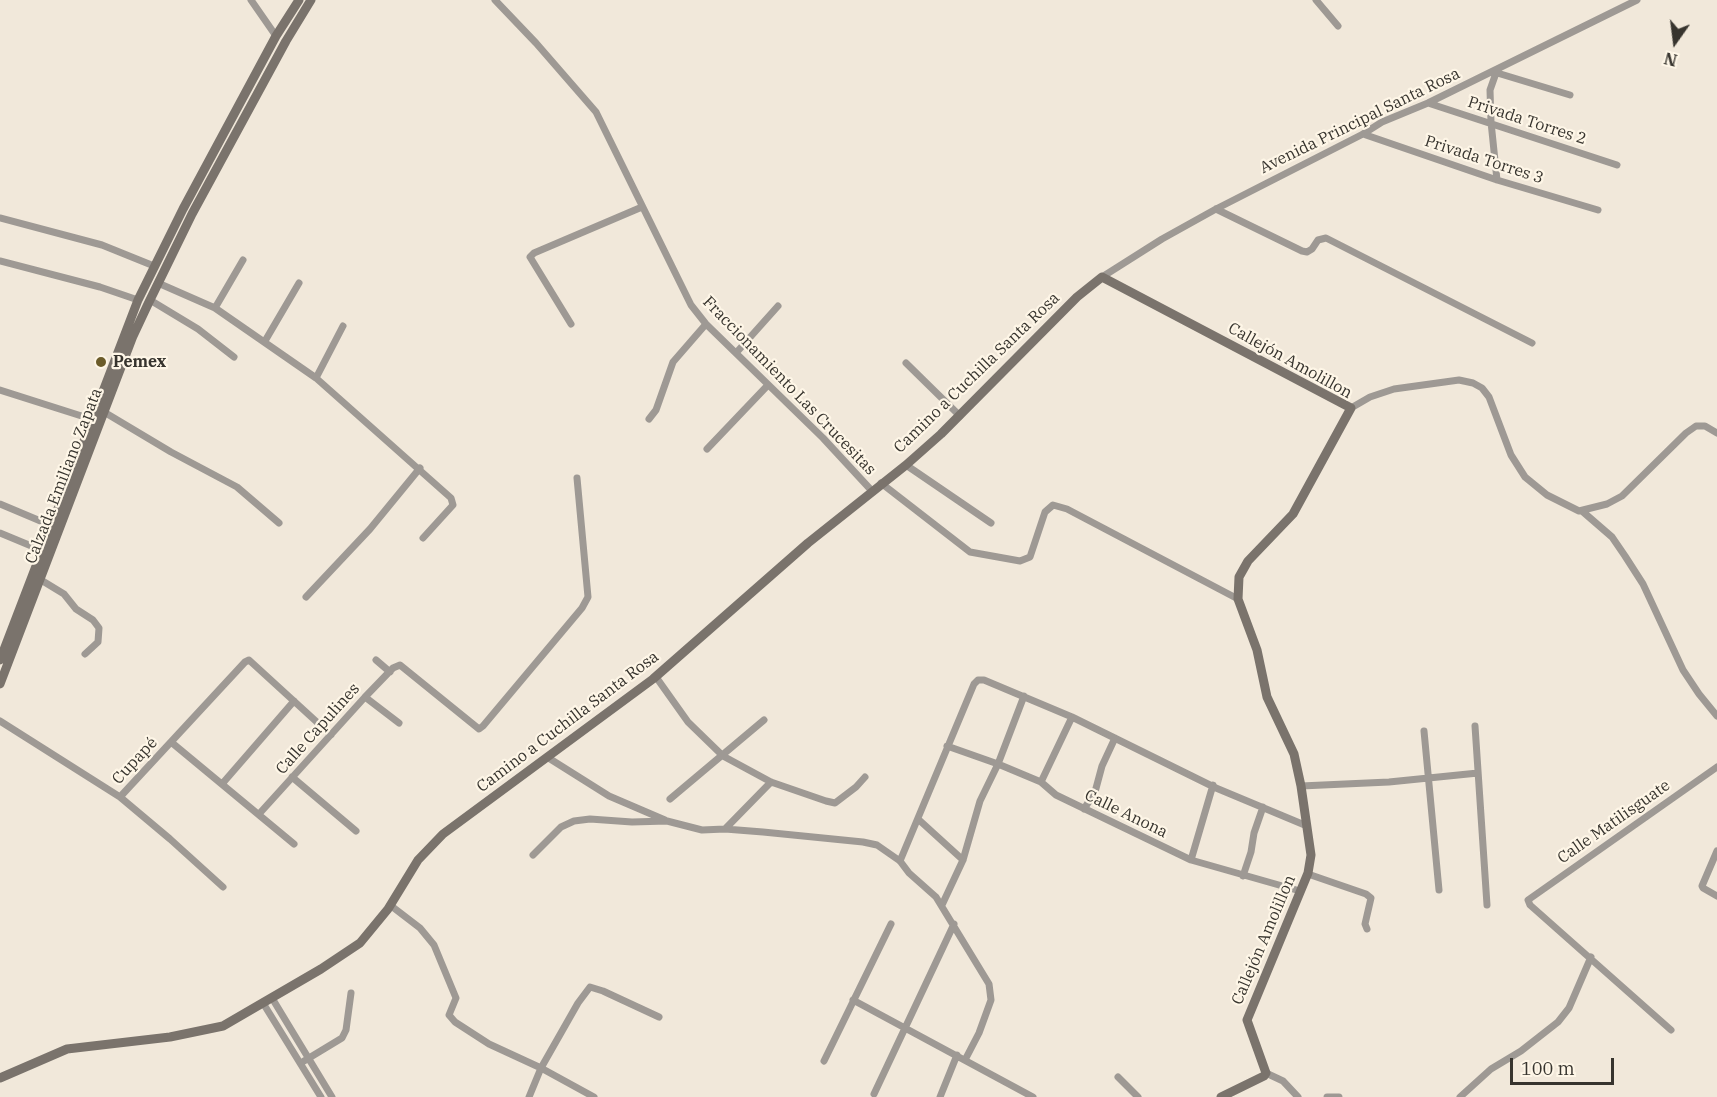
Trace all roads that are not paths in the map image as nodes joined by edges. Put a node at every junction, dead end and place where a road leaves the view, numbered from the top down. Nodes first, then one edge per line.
1 (251, 0) edge
2 (299, 0) edge
3 (311, 0) edge
4 (495, 0) edge
5 (1316, 0) edge
6 (1636, 0) edge
7 (1338, 26) dead end
8 (276, 36) junction
9 (1493, 72) junction
10 (1570, 95) dead end
11 (1428, 103) junction
12 (1491, 122) junction
13 (1363, 134) junction
14 (1617, 165) dead end
15 (199, 179) junction
16 (1497, 180) junction
17 (208, 184) junction
18 (642, 207) junction
19 (1216, 209) junction
20 (1598, 210) dead end
21 (187, 212) junction
22 (0, 218) edge
23 (243, 260) dead end
24 (0, 261) edge
25 (154, 266) junction
26 (1101, 277) junction
27 (158, 283) junction
28 (299, 283) dead end
29 (138, 300) junction
30 (150, 300) junction
31 (778, 306) dead end
32 (215, 308) junction
33 (572, 324) dead end
34 (706, 324) junction
35 (343, 326) dead end
36 (265, 341) junction
37 (1532, 343) dead end
38 (736, 353) junction
39 (234, 357) dead end
40 (906, 363) dead end
41 (316, 378) junction
42 (768, 385) junction
43 (0, 390) edge
44 (1351, 408) junction
45 (104, 412) junction
46 (960, 416) junction
47 (91, 419) junction
48 (650, 419) dead end
49 (1717, 433) edge
50 (708, 449) dead end
51 (906, 465) junction
52 (420, 468) junction
53 (577, 478) dead end
54 (881, 483) junction
55 (872, 491) junction
56 (0, 504) edge
57 (1582, 511) junction
58 (279, 523) dead end
59 (991, 523) dead end
60 (51, 525) junction
61 (0, 533) edge
62 (423, 538) dead end
63 (41, 550) junction
64 (41, 580) junction
65 (306, 597) dead end
66 (1238, 599) junction
67 (85, 654) dead end
68 (0, 660) edge
69 (376, 660) dead end
70 (390, 672) junction
71 (656, 677) junction
72 (0, 684) edge
73 (1024, 696) junction
74 (365, 697) junction
75 (294, 701) junction
76 (1717, 716) edge
77 (1072, 717) junction
78 (764, 720) dead end
79 (0, 721) edge
80 (399, 723) dead end
81 (1474, 726) dead end
82 (1424, 731) dead end
83 (331, 735) junction
84 (1115, 738) junction
85 (171, 742) junction
86 (947, 746) junction
87 (723, 756) junction
88 (547, 757) junction
89 (998, 764) junction
90 (1717, 767) edge
91 (1478, 773) junction
92 (292, 777) junction
93 (865, 777) dead end
94 (1427, 777) junction
95 (771, 782) junction
96 (1041, 782) junction
97 (222, 784) junction
98 (1213, 785) junction
99 (1301, 786) junction
100 (120, 797) junction
101 (670, 799) dead end
102 (1263, 807) junction
103 (1084, 809) junction
104 (259, 814) junction
105 (918, 819) junction
106 (667, 822) junction
107 (1307, 826) junction
108 (725, 830) junction
109 (356, 831) dead end
110 (294, 844) dead end
111 (1717, 851) edge
112 (533, 855) dead end
113 (963, 860) junction
114 (1191, 860) junction
115 (900, 861) junction
116 (1308, 874) junction
117 (1243, 876) junction
118 (223, 887) dead end
119 (1439, 890) dead end
120 (1300, 891) junction
121 (1717, 896) edge
122 (390, 905) junction
123 (942, 905) junction
124 (1487, 905) dead end
125 (891, 924) dead end
126 (954, 924) junction
127 (1367, 929) dead end
128 (1590, 956) junction
129 (351, 993) dead end
130 (272, 998) junction
131 (853, 1000) junction
132 (263, 1003) junction
133 (659, 1017) dead end
134 (906, 1027) junction
135 (1671, 1030) dead end
136 (957, 1055) junction
137 (308, 1059) junction
138 (965, 1060) junction
139 (824, 1061) dead end
140 (299, 1063) junction
141 (541, 1068) junction
142 (1266, 1073) junction
143 (1, 1076) edge
144 (1118, 1077) dead end
145 (874, 1094) dead end
146 (321, 1097) edge
147 (332, 1097) edge
148 (529, 1097) edge
149 (594, 1097) edge
150 (940, 1097) edge
151 (1033, 1097) edge
152 (1138, 1097) edge
153 (1221, 1097) edge
154 (1298, 1097) edge
155 (1328, 1097) edge
156 (1339, 1097) edge
157 (1460, 1097) edge

1 - 8 street
2 - 8 street
3 - 17 street
4 - 18 street, Fraccionamiento Las Crucesitas
5 - 7 street
6 - 9 street, Avenida Principal Santa Rosa
8 - 15 street
9 - 10 street
9 - 11 street, Avenida Principal Santa Rosa
9 - 12 street
11 - 12 street, Privada Torres 2
11 - 13 street, Avenida Principal Santa Rosa
12 - 14 street, Privada Torres 2
12 - 16 street
13 - 16 street, Privada Torres 3
13 - 19 street, Avenida Principal Santa Rosa
15 - 17 street
15 - 21 street
16 - 20 street, Privada Torres 3
17 - 21 street
18 - 33 street
18 - 34 street, Fraccionamiento Las Crucesitas
19 - 26 street, Avenida Principal Santa Rosa
19 - 37 street
21 - 25 street, Calzada Emiliano Zapata
21 - 27 street, Calzada Emiliano Zapata
22 - 25 street
23 - 32 street
24 - 29 street
25 - 29 street, Calzada Emiliano Zapata
26 - 44 street, Callejón Amolillon
26 - 46 street, Camino a Cuchilla Santa Rosa
27 - 30 street, Calzada Emiliano Zapata
27 - 32 street
28 - 36 street
29 - 47 street, Calzada Emiliano Zapata
30 - 39 street
30 - 45 street, Calzada Emiliano Zapata
31 - 38 street
32 - 36 street
34 - 38 street, Fraccionamiento Las Crucesitas
34 - 48 street
35 - 41 street
36 - 41 street
38 - 42 street, Fraccionamiento Las Crucesitas
40 - 46 street
41 - 52 street
42 - 50 street
42 - 55 street, Fraccionamiento Las Crucesitas
43 - 47 street
44 - 57 street
44 - 66 street, Callejón Amolillon
45 - 58 street
45 - 64 street, Calzada Emiliano Zapata
46 - 51 street, Camino a Cuchilla Santa Rosa
47 - 60 street, Calzada Emiliano Zapata
49 - 57 street
51 - 54 street, Camino a Cuchilla Santa Rosa
51 - 59 street
52 - 62 street
52 - 65 street
53 - 70 street, Calle Capulines
54 - 55 street, Camino a Cuchilla Santa Rosa
54 - 66 street
55 - 71 street, Camino a Cuchilla Santa Rosa
56 - 60 street
57 - 76 street
60 - 63 street, Calzada Emiliano Zapata
61 - 63 street
63 - 68 street, Calzada Emiliano Zapata
64 - 67 street
64 - 72 street, Calzada Emiliano Zapata
66 - 99 street, Callejón Amolillon
69 - 70 street
70 - 74 street, Calle Capulines
71 - 87 street
71 - 88 street, Camino a Cuchilla Santa Rosa
73 - 77 street
73 - 86 street
73 - 89 street
74 - 80 street
74 - 83 street, Calle Capulines
75 - 83 street
75 - 85 street, Cupapé
75 - 97 street
77 - 84 street
77 - 96 street
78 - 87 street
79 - 100 street
81 - 91 street
82 - 94 street
83 - 92 street, Calle Capulines
84 - 98 street
84 - 103 street
85 - 97 street
85 - 100 street, Cupapé
86 - 89 street, Calle Anona
86 - 105 street
87 - 95 street
87 - 101 street
88 - 106 street
88 - 122 street, Camino a Cuchilla Santa Rosa
89 - 96 street, Calle Anona
89 - 113 street
90 - 128 street, Calle Matilisguate
91 - 94 street
91 - 124 street
92 - 104 street, Calle Capulines
92 - 109 street
93 - 95 street
94 - 99 street
94 - 119 street
95 - 108 street
96 - 103 street, Calle Anona
97 - 104 street
98 - 102 street
98 - 114 street
99 - 107 street, Callejón Amolillon
100 - 118 street
102 - 107 street
102 - 117 street
103 - 114 street, Calle Anona
104 - 110 street
105 - 113 street
105 - 115 street
106 - 108 street
106 - 112 street
107 - 116 street, Callejón Amolillon
108 - 115 street
111 - 121 street
113 - 123 street
114 - 117 street, Calle Anona
115 - 123 street
116 - 120 street, Callejón Amolillon
116 - 127 street
117 - 120 street, Calle Anona
120 - 142 street, Callejón Amolillon
122 - 130 street, Camino a Cuchilla Santa Rosa
122 - 141 street
123 - 126 street
125 - 131 street
126 - 134 street
126 - 138 street
128 - 135 street
128 - 157 street
129 - 137 street
130 - 132 street, Camino a Cuchilla Santa Rosa
130 - 137 street
131 - 134 street
131 - 139 street
132 - 140 street
132 - 143 street, Camino a Cuchilla Santa Rosa
133 - 141 street
134 - 136 street
134 - 145 street
136 - 138 street
136 - 150 street
137 - 140 street
137 - 147 street
138 - 151 street
140 - 146 street
141 - 148 street
141 - 149 street
142 - 153 street
142 - 154 street
144 - 152 street
155 - 156 street

